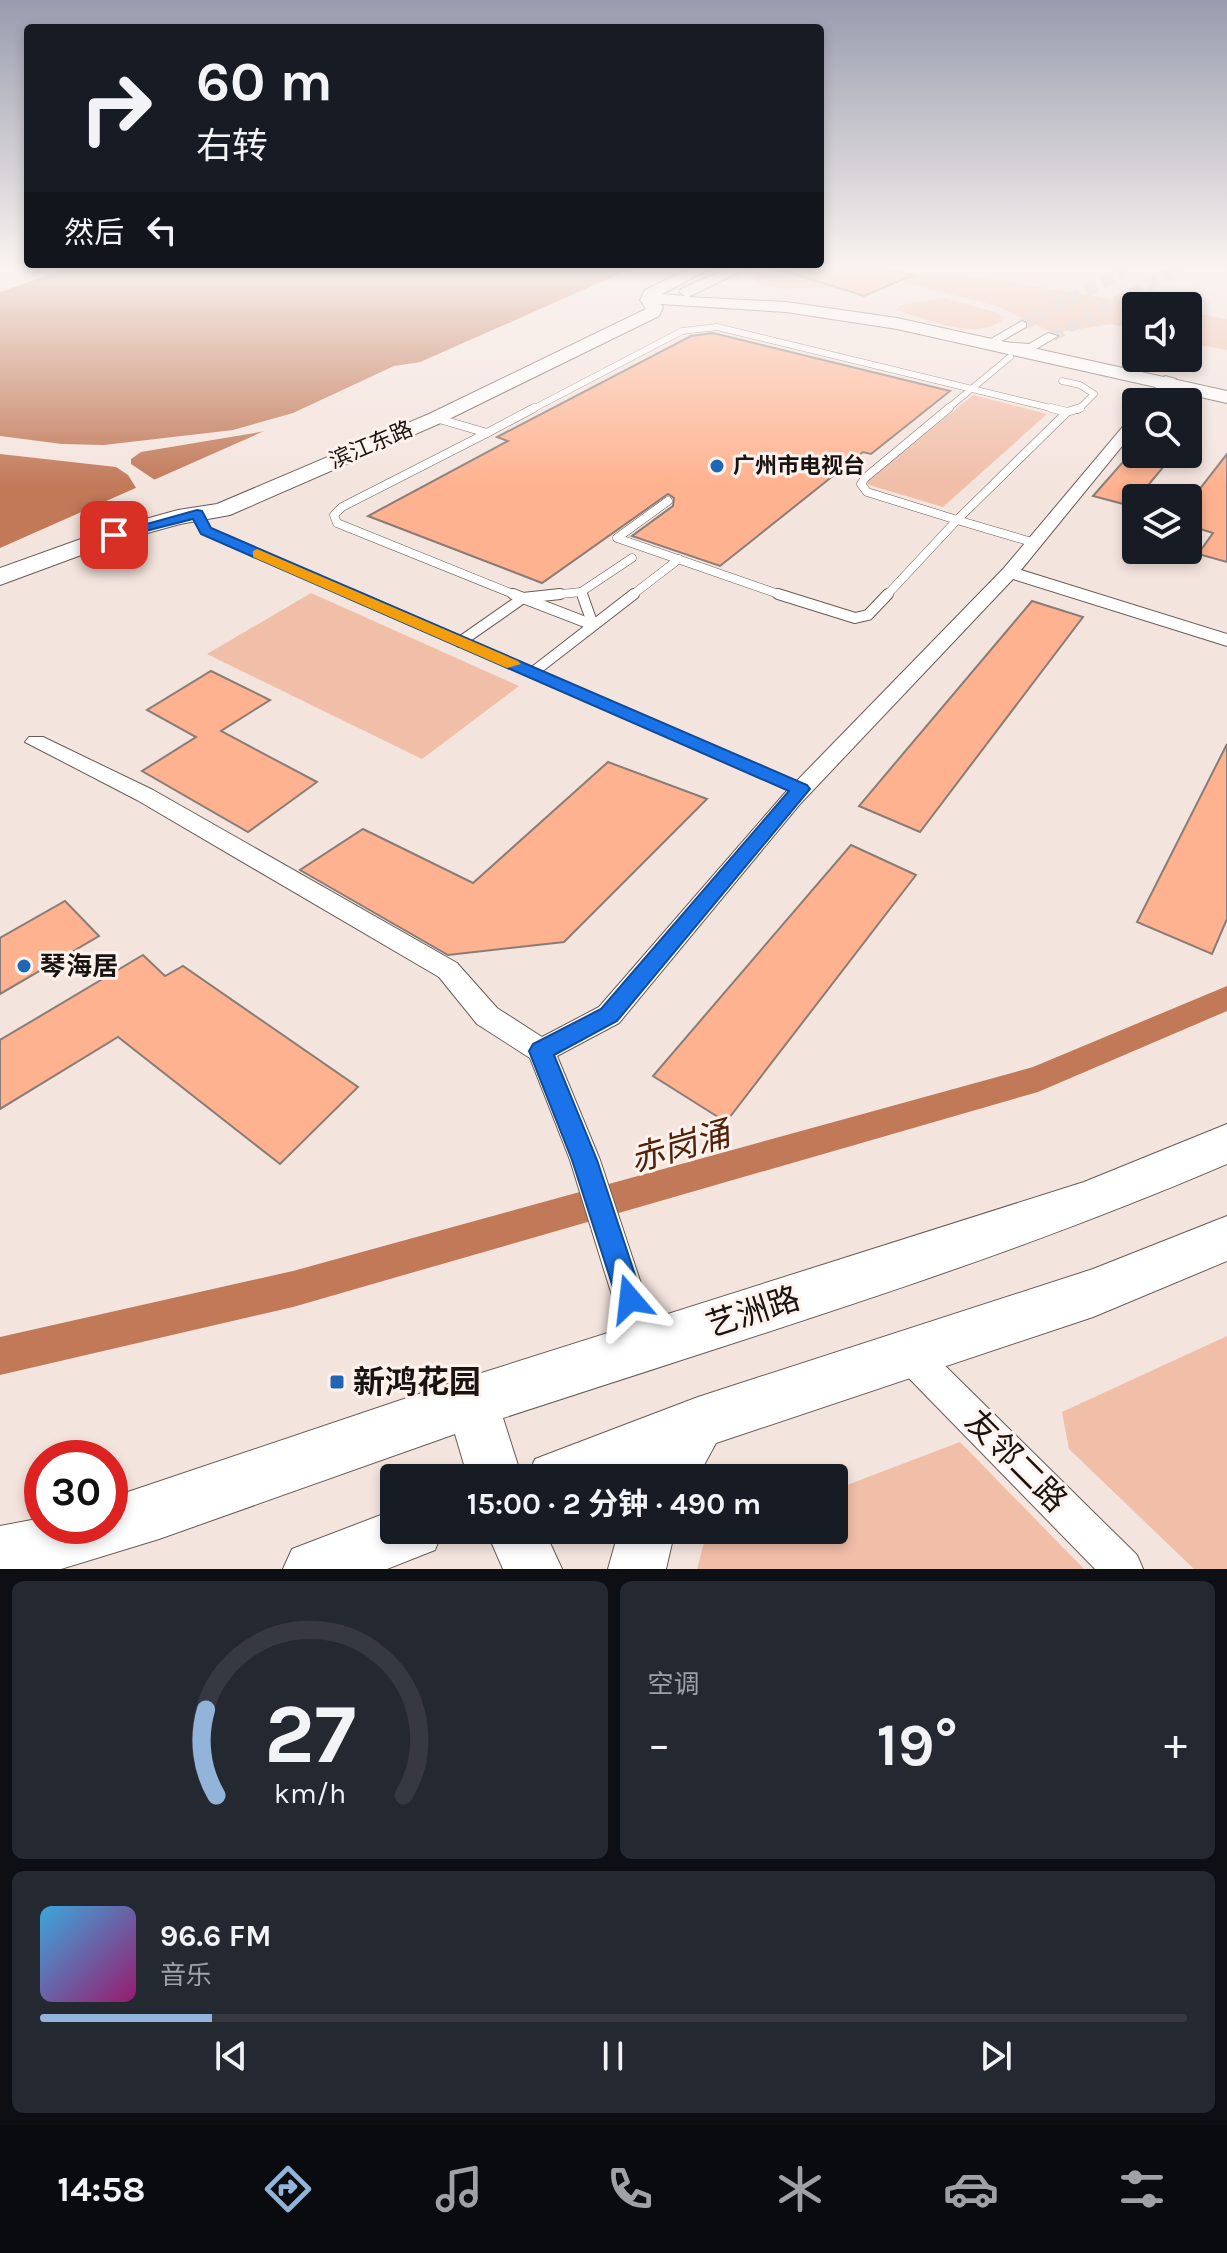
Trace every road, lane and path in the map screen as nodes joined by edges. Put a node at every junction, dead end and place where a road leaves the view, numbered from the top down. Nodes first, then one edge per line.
1 (595, 340) edge
2 (664, 340) edge
3 (772, 340) edge
4 (961, 340) edge
5 (971, 340) edge
6 (1011, 340) tunnel mouth
7 (1045, 340) tunnel mouth
8 (1031, 348) junction
9 (1004, 349) junction
10 (1062, 381) dead end
11 (1168, 381) junction
12 (971, 388) junction
13 (1162, 388) edge
14 (1227, 394) edge
15 (1067, 412) junction
16 (436, 418) junction
17 (487, 433) junction
18 (1122, 437) edge
19 (668, 501) dead end
20 (197, 514) junction
21 (957, 520) junction
22 (1035, 543) junction
23 (632, 558) dead end
24 (679, 559) junction
25 (1010, 572) junction
26 (0, 577) edge
27 (581, 592) junction
28 (523, 598) junction
29 (593, 625) junction
30 (1227, 640) edge
31 (460, 642) junction
32 (532, 673) junction
33 (36, 742) dead end
34 (801, 789) junction
35 (541, 1051) junction
36 (1227, 1144) edge
37 (1227, 1238) edge
38 (645, 1347) junction
39 (908, 1353) junction
40 (472, 1402) junction
41 (698, 1423) junction
42 (491, 1464) edge
43 (591, 1464) edge
44 (676, 1464) edge
45 (380, 1543) edge
46 (521, 1544) edge
47 (643, 1544) edge
48 (0, 1555) edge
49 (312, 1569) edge
50 (533, 1569) edge
51 (637, 1569) edge
52 (1123, 1569) edge

1 - 16 street, 滨江东路
2 - 17 lane
3 - 12 lane
4 - 9 street
5 - 9 street
6 - 9 street
7 - 8 street
8 - 9 street
8 - 11 street
9 - 11 street
9 - 12 lane
10 - 15 lane
11 - 13 street
11 - 14 street
12 - 15 lane
12 - 21 lane
15 - 21 lane
16 - 17 lane
16 - 20 street, 滨江东路
17 - 28 lane
18 - 22 street
19 - 24 lane
20 - 26 street, 滨江东路
20 - 31 lane
21 - 22 lane
21 - 24 lane
22 - 25 street
23 - 27 lane
24 - 29 lane
25 - 30 street
25 - 34 street
27 - 28 lane
27 - 29 lane
28 - 29 lane
28 - 31 lane
29 - 32 lane
31 - 32 lane
32 - 34 lane
33 - 35 street
34 - 35 street
35 - 38 street
36 - 38 street, 艺洲路
37 - 39 street
38 - 40 street, 艺洲路
39 - 41 street
39 - 52 street, 友邻二路
40 - 42 street
40 - 48 street, 艺洲路
41 - 43 street
41 - 44 street
45 - 49 street
46 - 50 street
47 - 51 street

